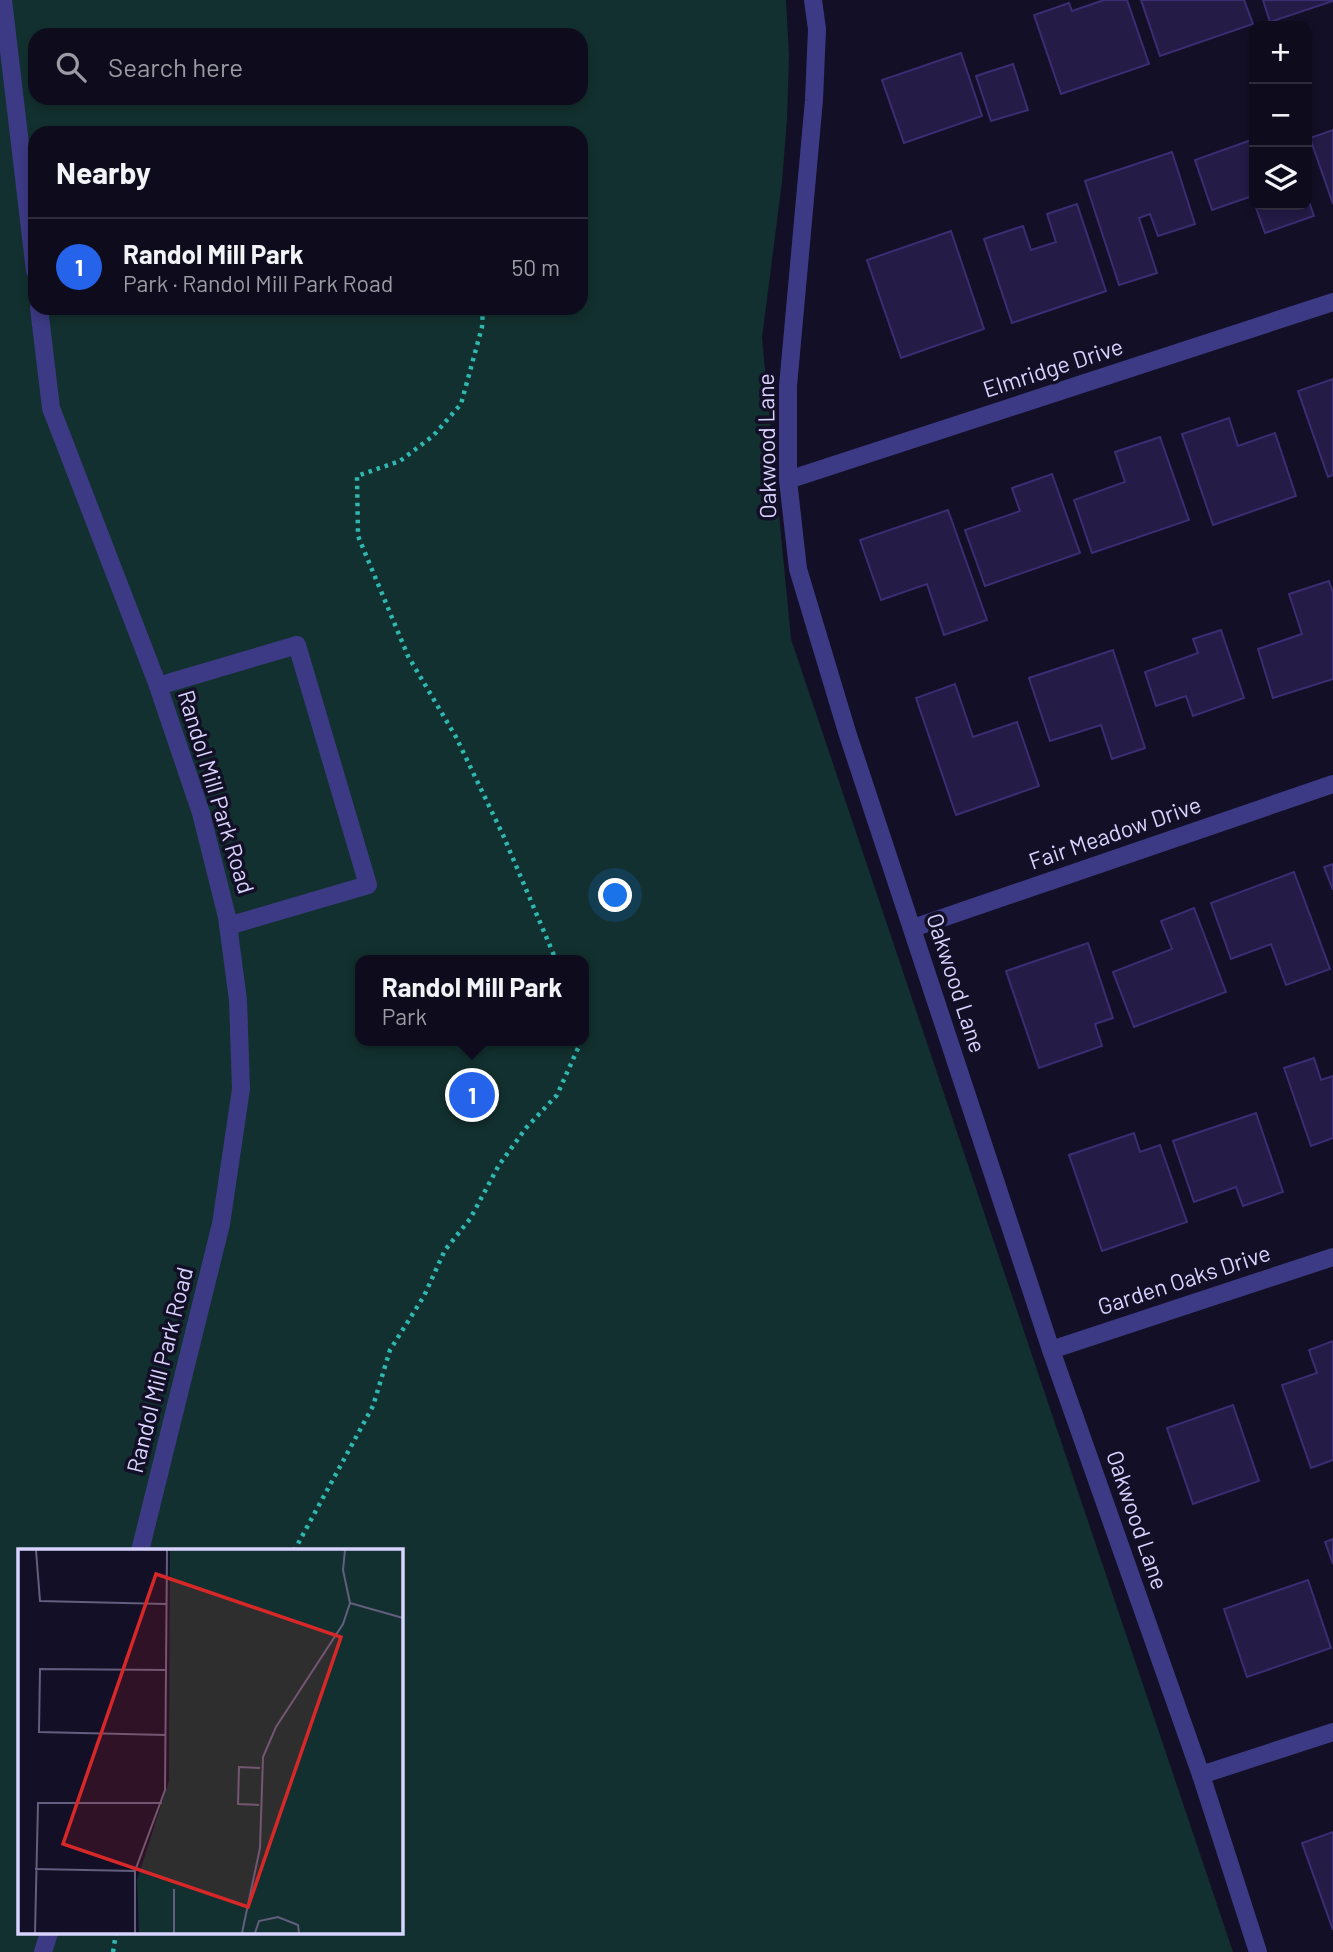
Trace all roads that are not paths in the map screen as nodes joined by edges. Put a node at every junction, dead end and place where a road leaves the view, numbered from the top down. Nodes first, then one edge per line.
1 (3, 0) edge
2 (813, 0) edge
3 (28, 212) edge
4 (1333, 302) edge
5 (40, 315) edge
6 (788, 480) junction
7 (158, 686) junction
8 (1333, 784) edge
9 (228, 926) junction
10 (913, 928) junction
11 (1333, 1257) edge
12 (1051, 1350) junction
13 (140, 1549) edge
14 (1333, 1732) edge
15 (1201, 1775) junction
16 (49, 1934) edge
17 (43, 1952) edge
18 (1258, 1952) edge

1 - 3 street
2 - 6 street, Oakwood Lane
4 - 6 street, Elmridge Drive
5 - 7 street, Randol Mill Park Road
6 - 10 street, Oakwood Lane
7 - 9 street, Randol Mill Park Road
7 - 9 street
8 - 10 street, Fair Meadow Drive
9 - 13 street, Randol Mill Park Road
10 - 12 street, Oakwood Lane
11 - 12 street, Garden Oaks Drive
12 - 15 street, Oakwood Lane
14 - 15 street
15 - 18 street, Oakwood Lane
16 - 17 street

